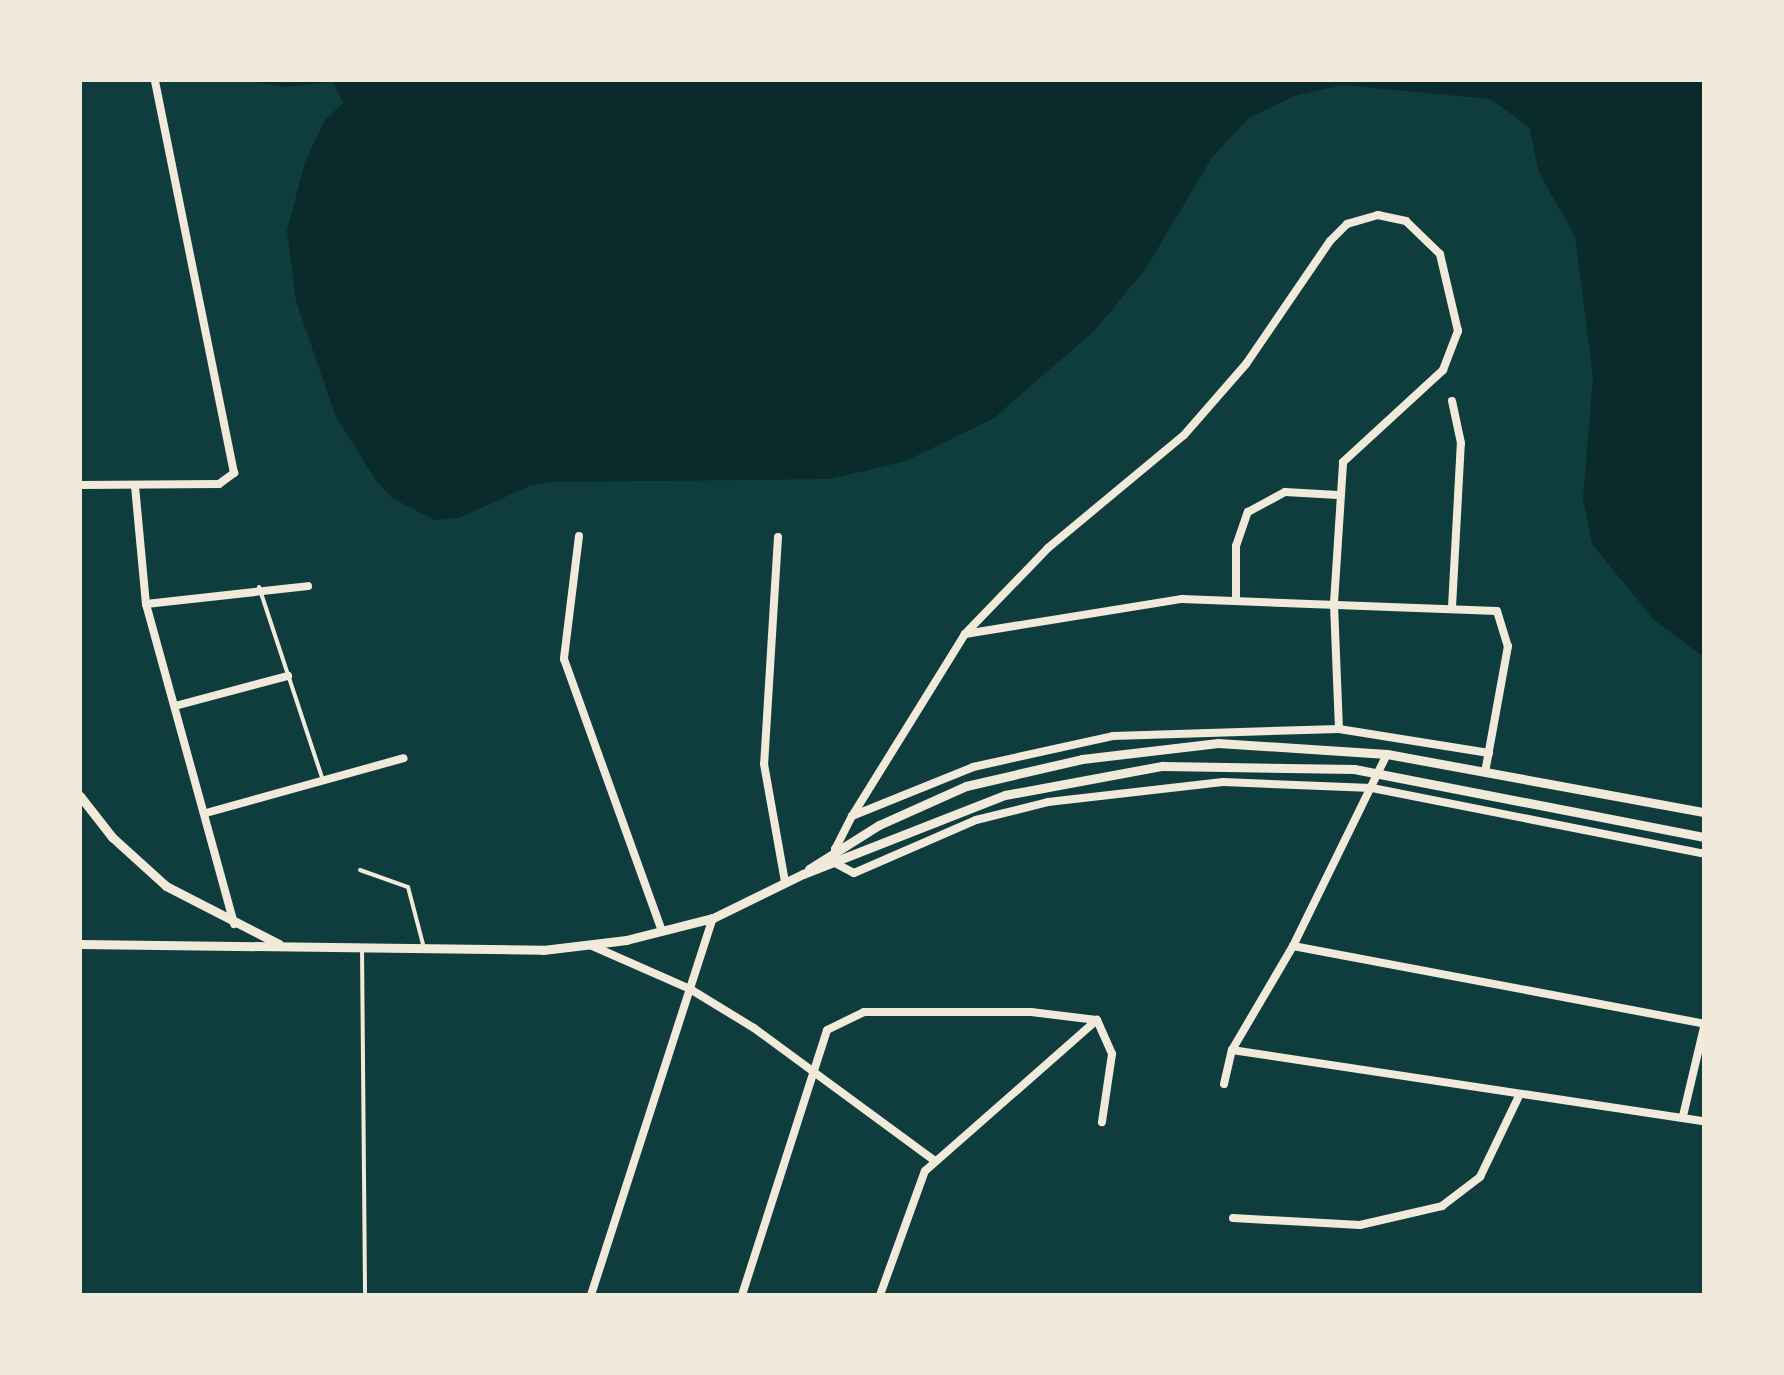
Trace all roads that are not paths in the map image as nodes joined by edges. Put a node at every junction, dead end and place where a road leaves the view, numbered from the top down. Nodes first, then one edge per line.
1 (155, 80) edge
2 (1452, 400) dead end
3 (80, 485) edge
4 (135, 486) junction
5 (1338, 495) junction
6 (579, 536) dead end
7 (778, 537) dead end
8 (308, 586) dead end
9 (259, 587) junction
10 (1236, 598) junction
11 (1334, 603) junction
12 (146, 604) junction
13 (1452, 607) junction
14 (964, 634) junction
15 (288, 676) junction
16 (175, 706) junction
17 (1339, 729) junction
18 (1489, 753) junction
19 (1387, 754) junction
20 (404, 758) dead end
21 (1485, 772) junction
22 (1379, 774) junction
23 (323, 780) junction
24 (1372, 788) junction
25 (80, 796) edge
26 (1704, 812) edge
27 (206, 813) junction
28 (852, 816) junction
29 (1704, 837) edge
30 (834, 848) junction
31 (1704, 854) edge
32 (836, 864) junction
33 (360, 870) dead end
34 (803, 874) junction
35 (785, 882) junction
36 (713, 918) junction
37 (234, 925) junction
38 (662, 931) junction
39 (80, 944) edge
40 (590, 945) junction
41 (286, 946) junction
42 (1293, 946) junction
43 (362, 947) junction
44 (424, 948) junction
45 (690, 989) junction
46 (1097, 1020) junction
47 (1704, 1025) edge
48 (1232, 1050) junction
49 (811, 1069) junction
50 (1224, 1084) dead end
51 (1520, 1094) junction
52 (1682, 1116) junction
53 (1704, 1120) edge
54 (1102, 1122) dead end
55 (935, 1161) junction
56 (1233, 1218) dead end
57 (365, 1295) edge
58 (591, 1295) edge
59 (742, 1295) edge
60 (880, 1295) edge

1 - 4 street
2 - 13 street
3 - 4 street
4 - 12 street
5 - 10 street
5 - 11 street
5 - 14 street
6 - 38 street
7 - 35 street
8 - 9 street
9 - 12 street
9 - 15 lane
10 - 11 street
10 - 14 street
11 - 13 street
11 - 17 street
12 - 16 street
13 - 18 street
14 - 28 street
15 - 16 street
15 - 23 lane
16 - 27 street
17 - 18 street
17 - 28 street
18 - 21 street
19 - 21 street
19 - 22 street
19 - 30 street
20 - 23 street
21 - 26 street
22 - 24 street
22 - 29 street
22 - 32 street
23 - 27 street
24 - 31 street
24 - 32 street
24 - 42 street
25 - 37 street
27 - 37 street
28 - 30 street
30 - 32 street
30 - 34 street
32 - 34 street
33 - 44 lane
34 - 35 street
35 - 36 street
36 - 38 street
36 - 45 street
37 - 41 street
38 - 40 street
39 - 41 street
40 - 44 street
40 - 45 street
41 - 43 street
42 - 47 street
42 - 48 street
43 - 44 street
43 - 57 lane
45 - 49 street
45 - 58 street
46 - 49 street
46 - 54 street
46 - 55 street
47 - 52 street
48 - 50 street
48 - 51 street
49 - 55 street
49 - 59 street
51 - 52 street
51 - 56 street
52 - 53 street
55 - 60 street

